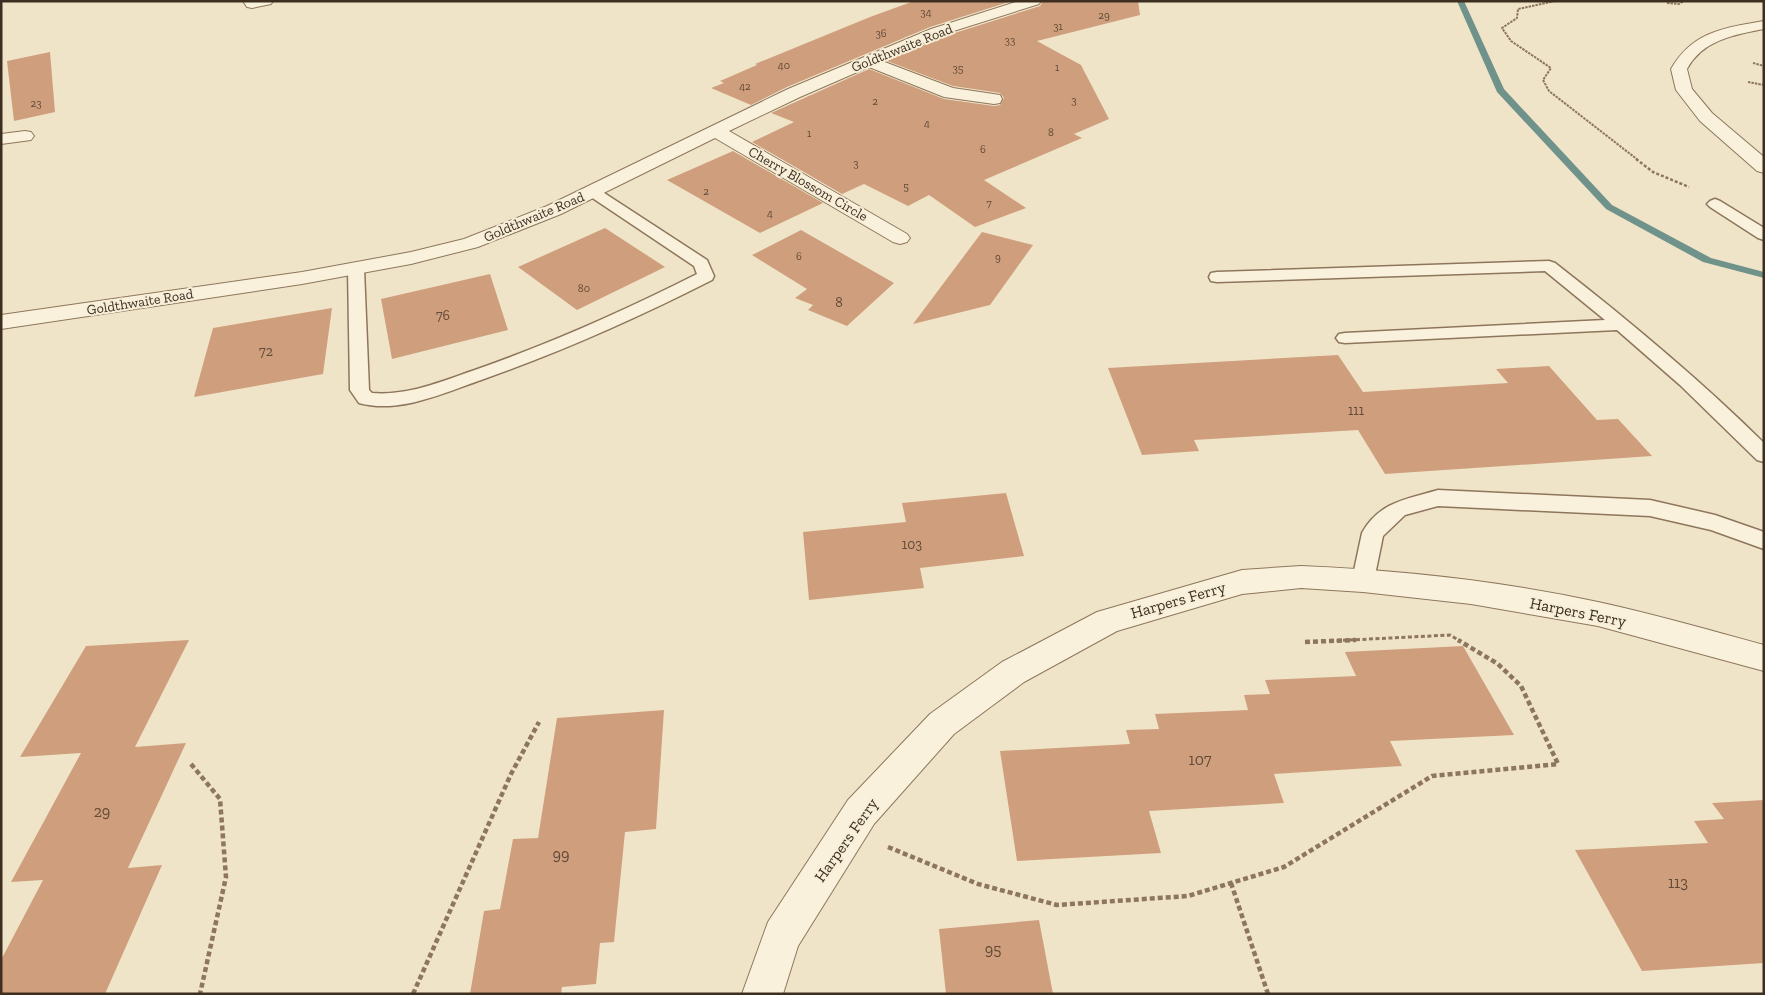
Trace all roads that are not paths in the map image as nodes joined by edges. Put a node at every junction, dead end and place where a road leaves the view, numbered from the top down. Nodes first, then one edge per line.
1 (1034, 1) edge
2 (1764, 25) edge
3 (869, 61) junction
4 (994, 99) dead end
5 (715, 131) junction
6 (25, 136) dead end
7 (1, 139) edge
8 (1747, 154) junction
9 (1764, 154) edge
10 (1764, 167) edge
11 (593, 192) junction
12 (1715, 204) road end
13 (1764, 235) edge
14 (900, 238) dead end
15 (356, 269) junction
16 (1218, 277) dead end
17 (1, 322) edge
18 (1622, 324) junction
19 (1345, 338) dead end
20 (1764, 455) edge
21 (1764, 541) edge
22 (1363, 580) junction
23 (1764, 658) edge
24 (762, 994) edge

1 - 3 street, Goldthwaite Road
2 - 8 street
3 - 4 street
3 - 5 street, Goldthwaite Road
5 - 11 street, Goldthwaite Road
5 - 14 street, Cherry Blossom Circle
6 - 7 street
8 - 9 lane
8 - 10 street
11 - 15 street, Goldthwaite Road
11 - 15 lane
12 - 13 lane
15 - 17 street, Goldthwaite Road
16 - 18 lane
18 - 19 lane
18 - 20 lane
21 - 22 lane
22 - 23 street, Harpers Ferry
22 - 24 street, Harpers Ferry

